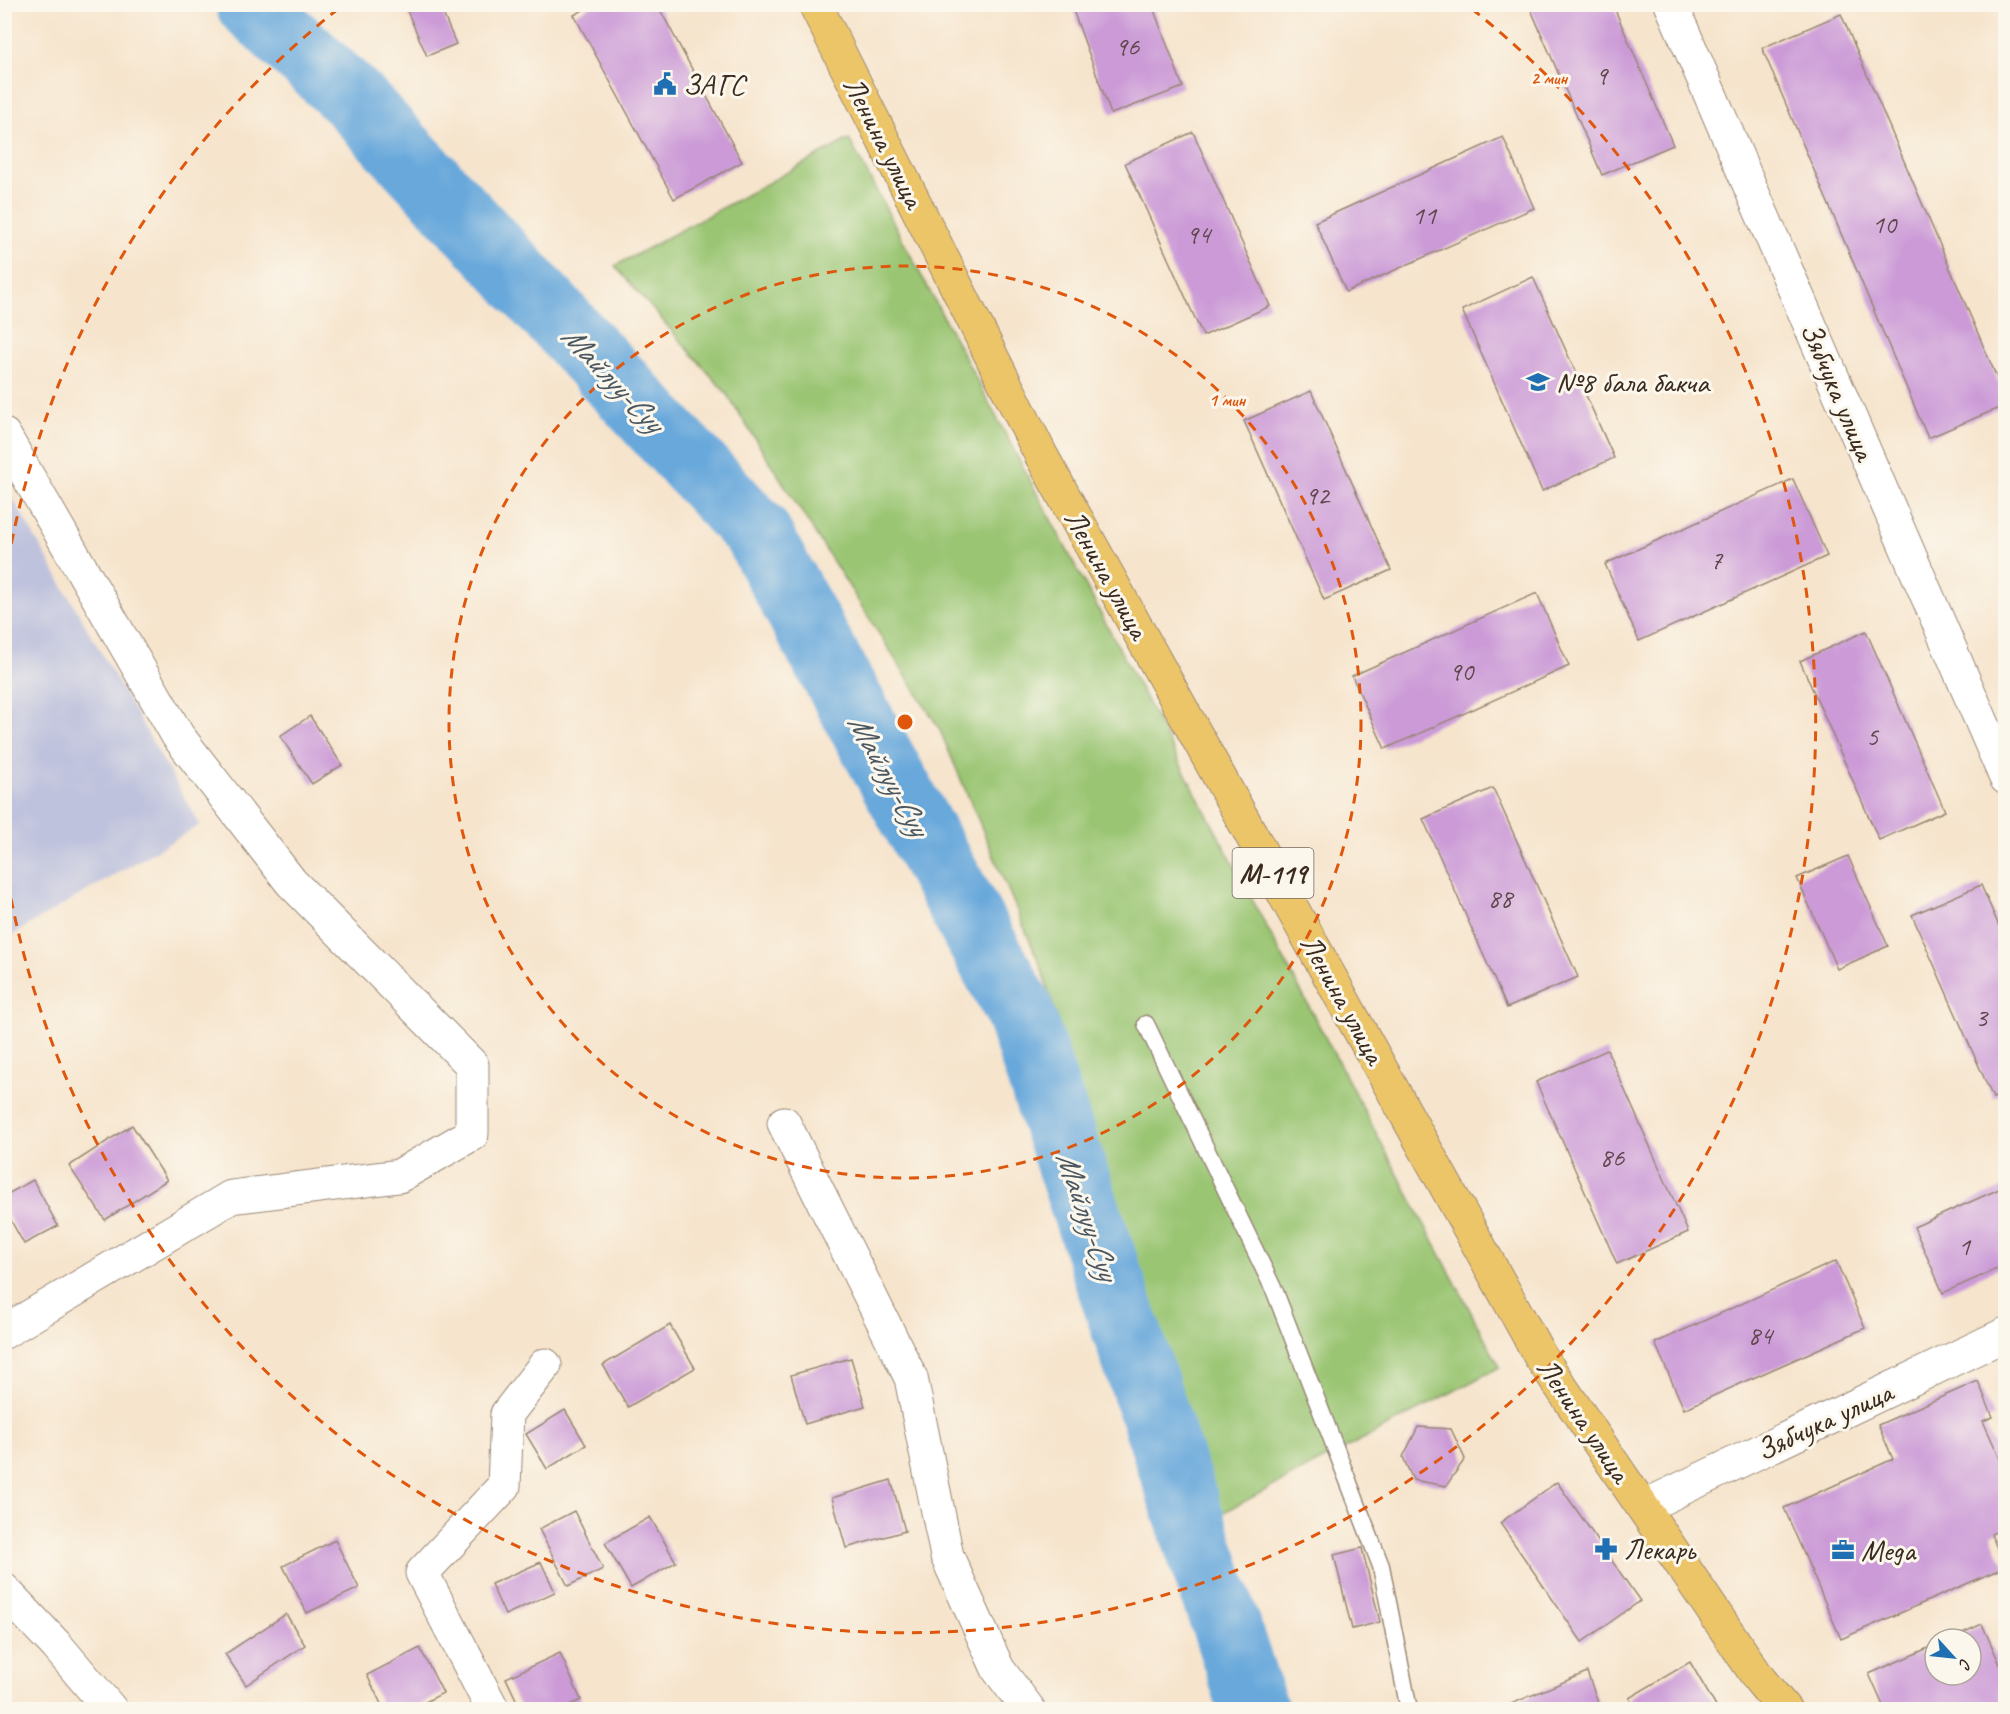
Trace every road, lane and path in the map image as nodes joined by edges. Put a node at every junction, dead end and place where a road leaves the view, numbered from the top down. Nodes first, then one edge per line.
1 (815, 4) edge
2 (1671, 4) edge
3 (4, 435) edge
4 (2006, 778) edge
5 (1146, 1024) dead end
6 (784, 1123) dead end
7 (4, 1332) edge
8 (2006, 1334) edge
9 (546, 1365) dead end
10 (1643, 1507) junction
11 (4, 1590) edge
12 (111, 1710) edge
13 (493, 1710) edge
14 (1029, 1710) edge
15 (1409, 1710) edge
16 (1785, 1710) edge

1 - 10 main road, Ленина улица / М-119
2 - 4 street, Зябчука улица
3 - 7 street
5 - 15 lane
6 - 14 street
8 - 10 street, Зябчука улица
9 - 13 street
10 - 16 main road, Ленина улица / М-119
11 - 12 street

